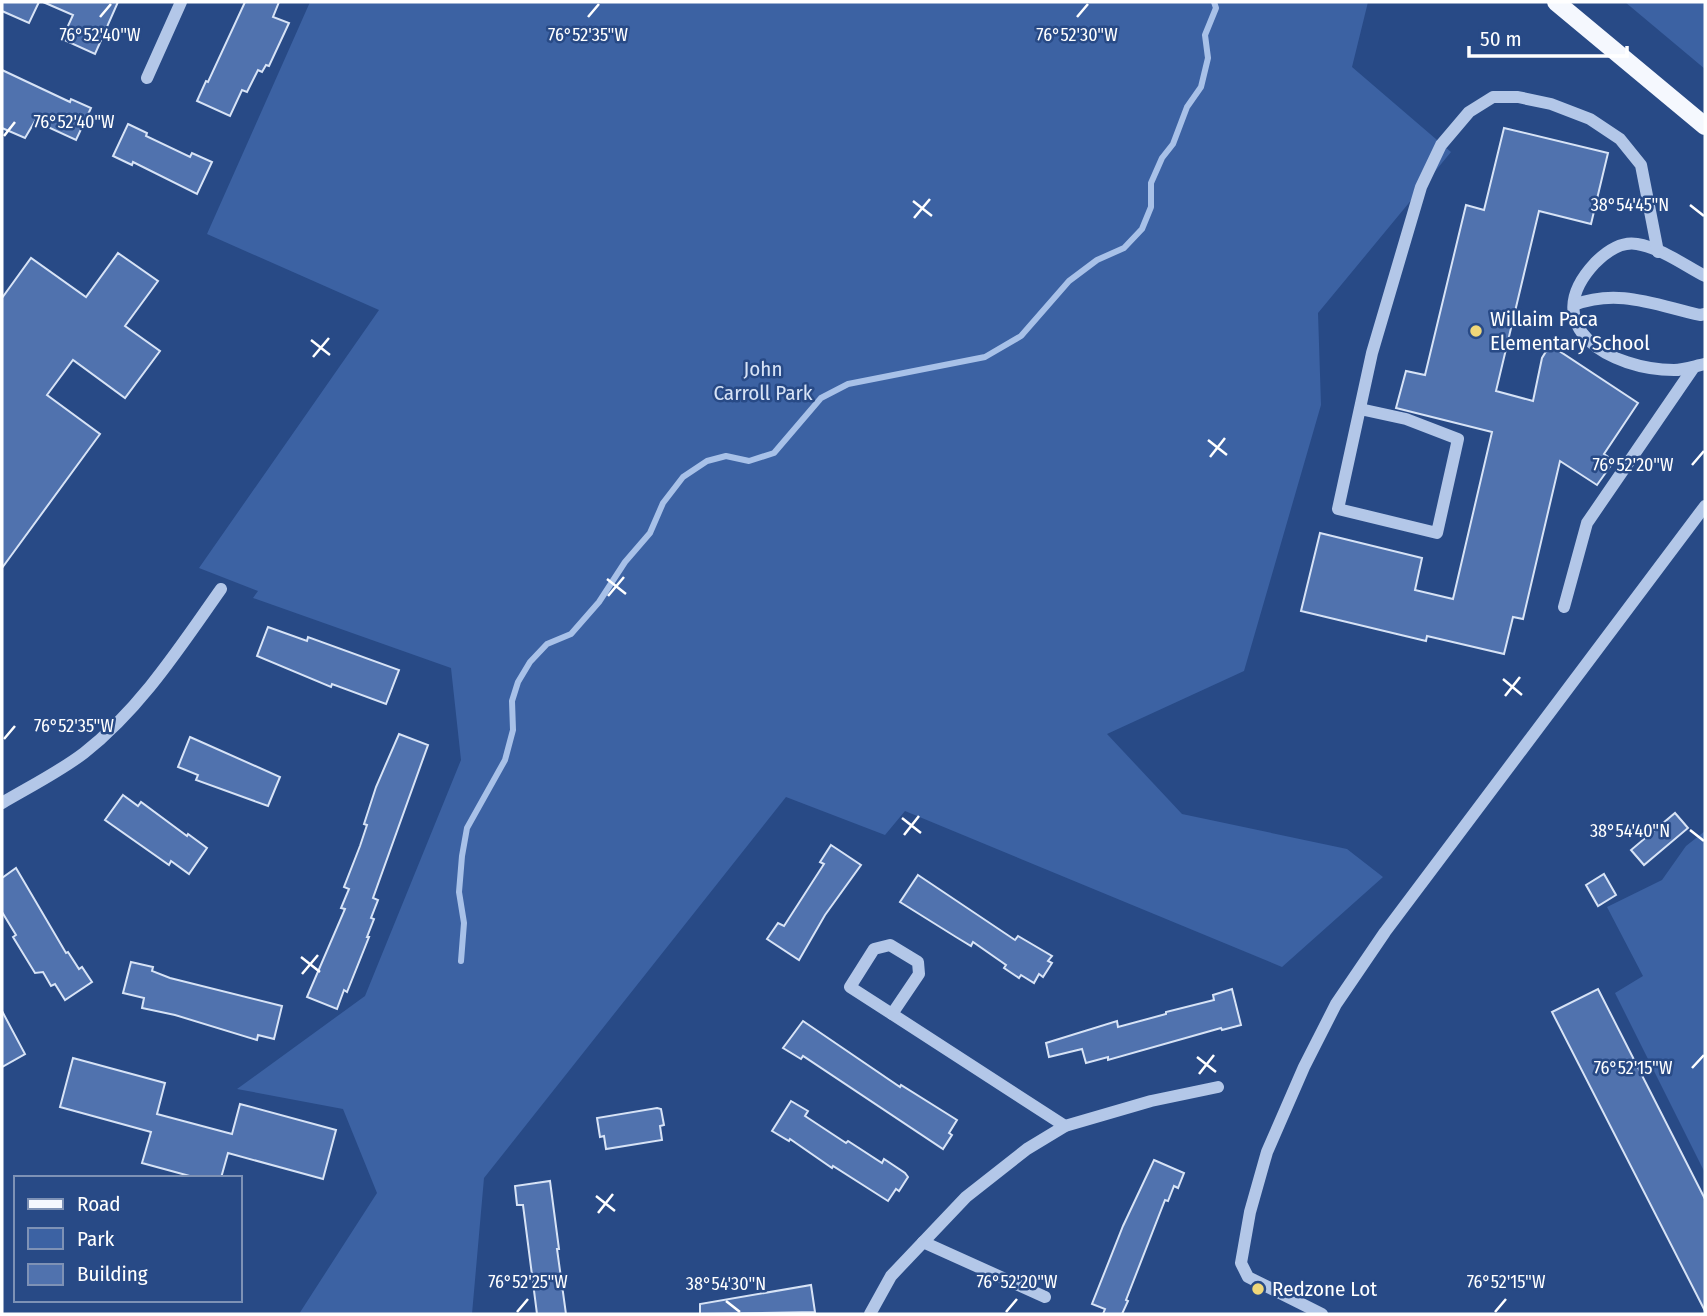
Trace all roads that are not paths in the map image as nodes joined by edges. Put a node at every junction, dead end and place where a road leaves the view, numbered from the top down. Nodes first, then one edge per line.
1 (181, 2) edge
2 (1556, 2) edge
3 (147, 78) dead end
4 (1705, 126) edge
5 (1658, 252) junction
6 (1705, 276) edge
7 (1574, 305) junction
8 (1705, 314) edge
9 (1700, 365) edge
10 (1360, 409) junction
11 (1705, 506) edge
12 (221, 589) dead end
13 (1564, 607) dead end
14 (2, 803) edge
15 (892, 1014) junction
16 (1219, 1087) dead end
17 (1065, 1126) junction
18 (923, 1242) junction
19 (1045, 1297) dead end
20 (870, 1314) edge
21 (1322, 1314) edge

1 - 3 street
2 - 4 main road
5 - 6 street
5 - 7 street
5 - 10 street
7 - 8 street
7 - 9 street
9 - 13 street
10 - 10 street
11 - 21 street
12 - 14 street
15 - 15 street
15 - 17 street
16 - 17 street
17 - 18 street
18 - 19 street
18 - 20 street

